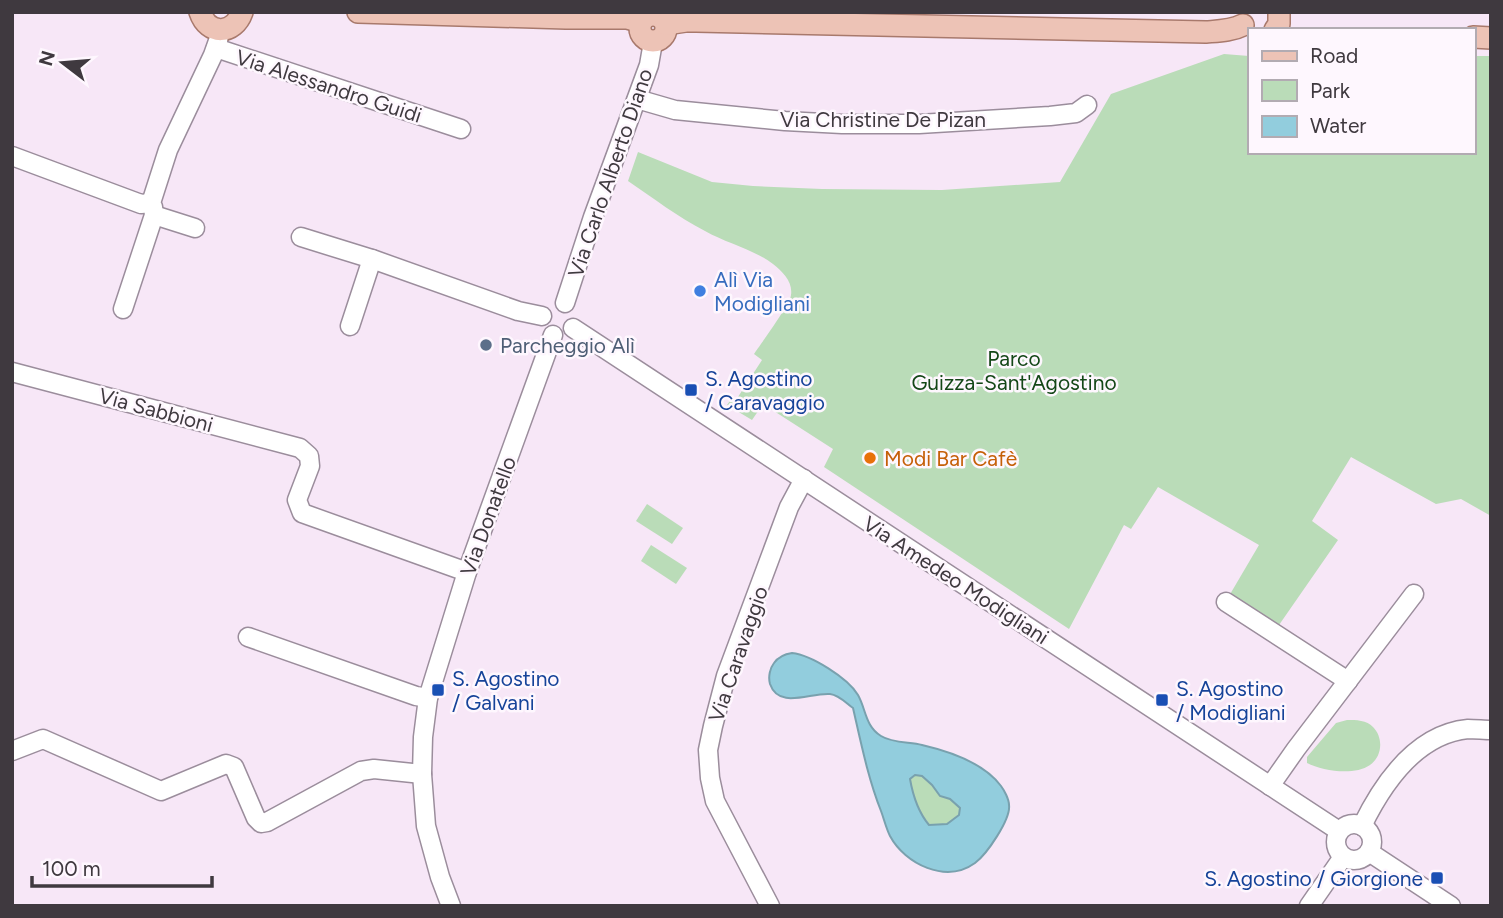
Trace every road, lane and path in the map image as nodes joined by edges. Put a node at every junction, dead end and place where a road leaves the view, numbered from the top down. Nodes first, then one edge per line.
1 (200, 12) edge
2 (242, 12) edge
3 (358, 12) edge
4 (641, 22) junction
5 (1245, 23) edge
6 (666, 24) junction
7 (218, 39) junction
8 (653, 42) junction
9 (637, 99) junction
10 (1087, 105) dead end
11 (461, 129) dead end
12 (12, 156) edge
13 (152, 209) junction
14 (195, 228) dead end
15 (301, 237) dead end
16 (372, 260) junction
17 (565, 303) junction
18 (123, 309) dead end
19 (542, 316) junction
20 (350, 326) dead end
21 (573, 328) junction
22 (553, 335) junction
23 (12, 372) edge
24 (804, 479) junction
25 (467, 572) junction
26 (1413, 594) dead end
27 (1226, 602) dead end
28 (248, 637) dead end
29 (1348, 681) junction
30 (428, 698) junction
31 (1491, 730) edge
32 (12, 751) edge
33 (422, 774) junction
34 (1270, 786) junction
35 (1362, 826) junction
36 (1339, 831) junction
37 (1369, 852) junction
38 (1343, 857) junction
39 (451, 906) edge
40 (770, 906) edge
41 (1309, 906) edge
42 (1451, 906) edge

1 - 7 main road, Via Alessandro Guidi
2 - 7 main road, Via Alessandro Guidi
3 - 4 main road
4 - 6 main road
4 - 8 main road, Via Carlo Alberto Diano
5 - 6 main road
6 - 8 main road, Via Carlo Alberto Diano
7 - 11 street, Via Alessandro Guidi
7 - 13 street
8 - 9 street, Via Carlo Alberto Diano
9 - 10 street, Via Christine De Pizan
9 - 17 street, Via Carlo Alberto Diano
12 - 13 street
13 - 14 street
13 - 18 street
15 - 16 street
16 - 19 street
16 - 20 street
17 - 19 street, Via Carlo Alberto Diano
17 - 21 street, Via Carlo Alberto Diano
19 - 22 street
21 - 22 street
21 - 24 street, Via Amedeo Modigliani
22 - 25 street, Via Donatello
23 - 25 street, Via Sabbioni
24 - 34 street, Via Amedeo Modigliani
24 - 40 street, Via Caravaggio
25 - 30 street, Via Donatello
26 - 29 street
27 - 29 street
28 - 30 street
29 - 34 street
30 - 33 street, Via Donatello
31 - 35 street
32 - 33 street
33 - 39 street, Via Donatello
34 - 36 street, Via Amedeo Modigliani
35 - 36 street
35 - 37 street
36 - 38 street
37 - 38 street
37 - 42 street
38 - 41 street

